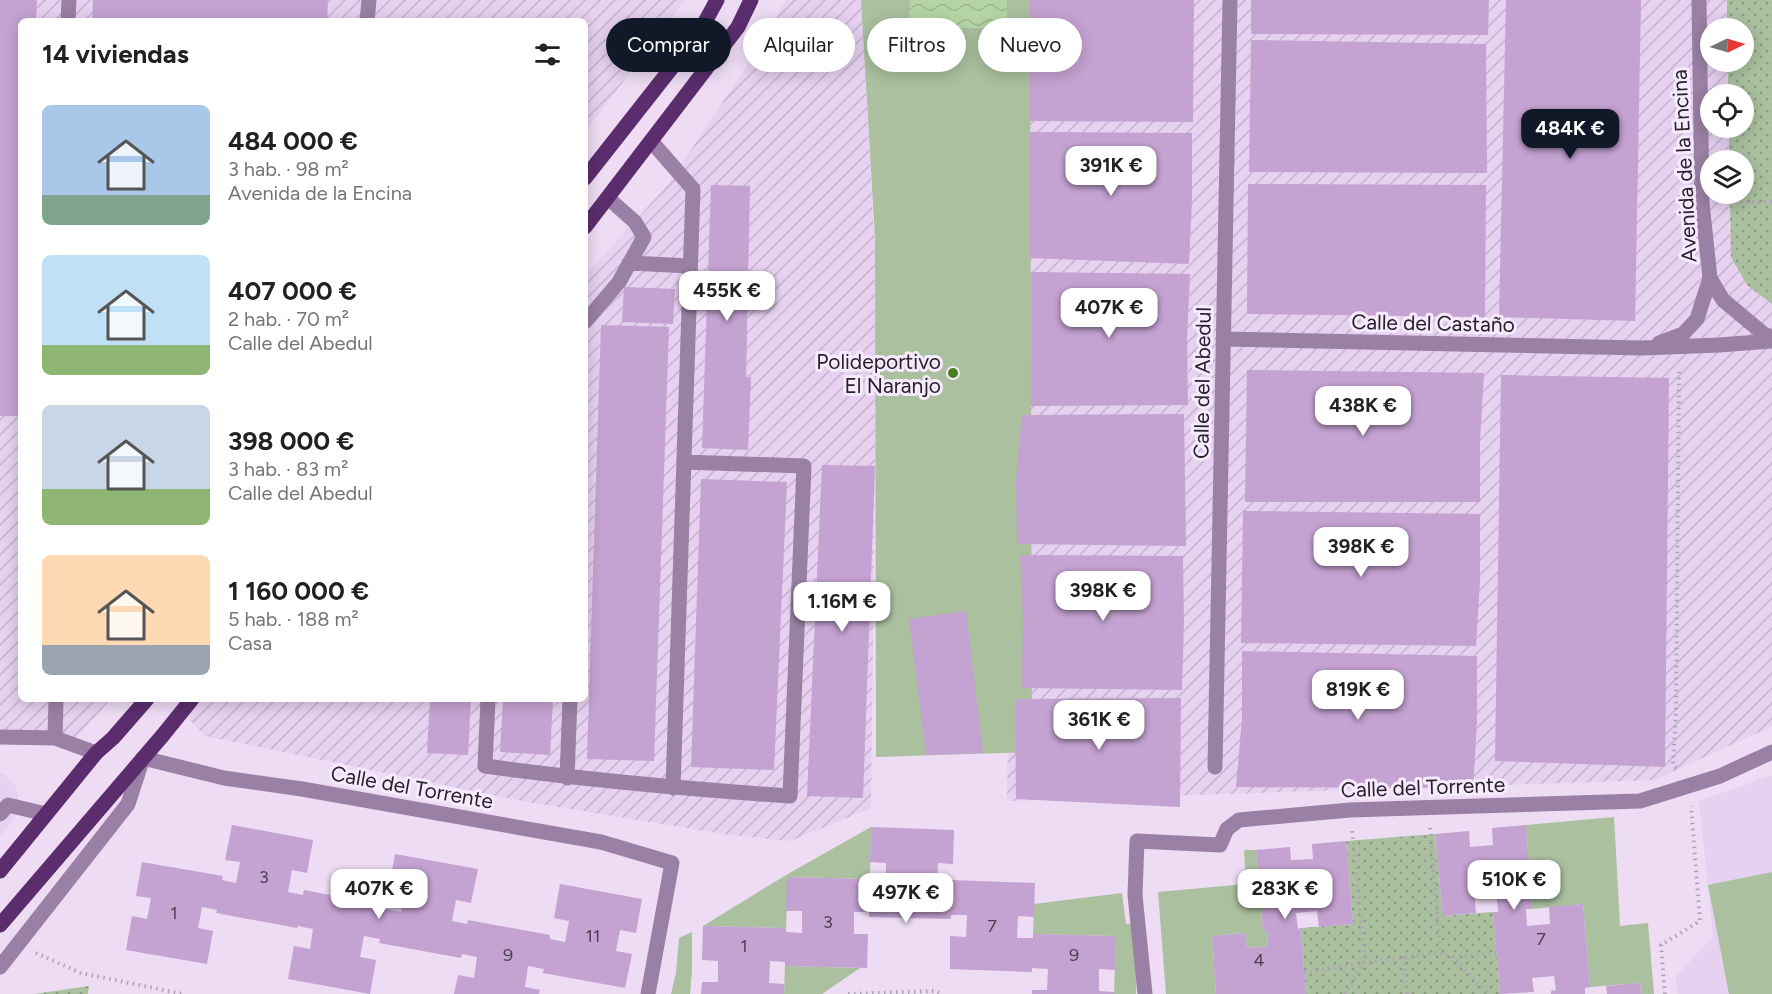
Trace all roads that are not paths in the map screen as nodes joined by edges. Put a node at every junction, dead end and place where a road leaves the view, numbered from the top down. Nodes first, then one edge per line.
1 (69, 0) edge
2 (369, 0) edge
3 (717, 0) edge
4 (751, 0) edge
5 (1230, 0) edge
6 (1700, 0) edge
7 (68, 18) edge
8 (367, 18) edge
9 (651, 141) junction
10 (588, 174) edge
11 (608, 198) junction
12 (588, 223) edge
13 (630, 263) junction
14 (690, 266) junction
15 (1710, 278) junction
16 (588, 318) edge
17 (1223, 339) junction
18 (1772, 339) edge
19 (1642, 348) junction
20 (684, 462) junction
21 (56, 702) edge
22 (144, 702) edge
23 (190, 702) edge
24 (488, 702) edge
25 (570, 702) edge
26 (0, 736) edge
27 (55, 738) junction
28 (1772, 752) edge
29 (96, 753) junction
30 (143, 758) junction
31 (1215, 767) dead end
32 (567, 777) junction
33 (673, 788) junction
34 (0, 814) edge
35 (46, 814) junction
36 (0, 871) edge
37 (0, 925) edge
38 (0, 967) edge
39 (648, 994) edge
40 (1145, 994) edge

1 - 7 street
2 - 8 street
3 - 10 main road
4 - 9 main road
5 - 17 street, Calle del Abedul
6 - 15 street, Avenida de la Encina
9 - 11 main road
9 - 14 street
11 - 12 main road
11 - 13 street
13 - 14 street
13 - 16 street
14 - 20 street
15 - 18 street, Avenida de la Encina
15 - 19 street, Calle del Castaño
17 - 19 street, Calle del Castaño
17 - 31 street, Calle del Abedul
18 - 19 street, Calle del Castaño
20 - 33 street
20 - 33 street
21 - 27 street
22 - 29 main road
23 - 30 main road
24 - 32 street
25 - 32 street
26 - 27 street
27 - 29 street
28 - 40 street, Calle del Torrente
29 - 35 main road
30 - 37 main road
30 - 38 street
30 - 39 street, Calle del Torrente
32 - 33 street
34 - 35 street
35 - 36 main road

